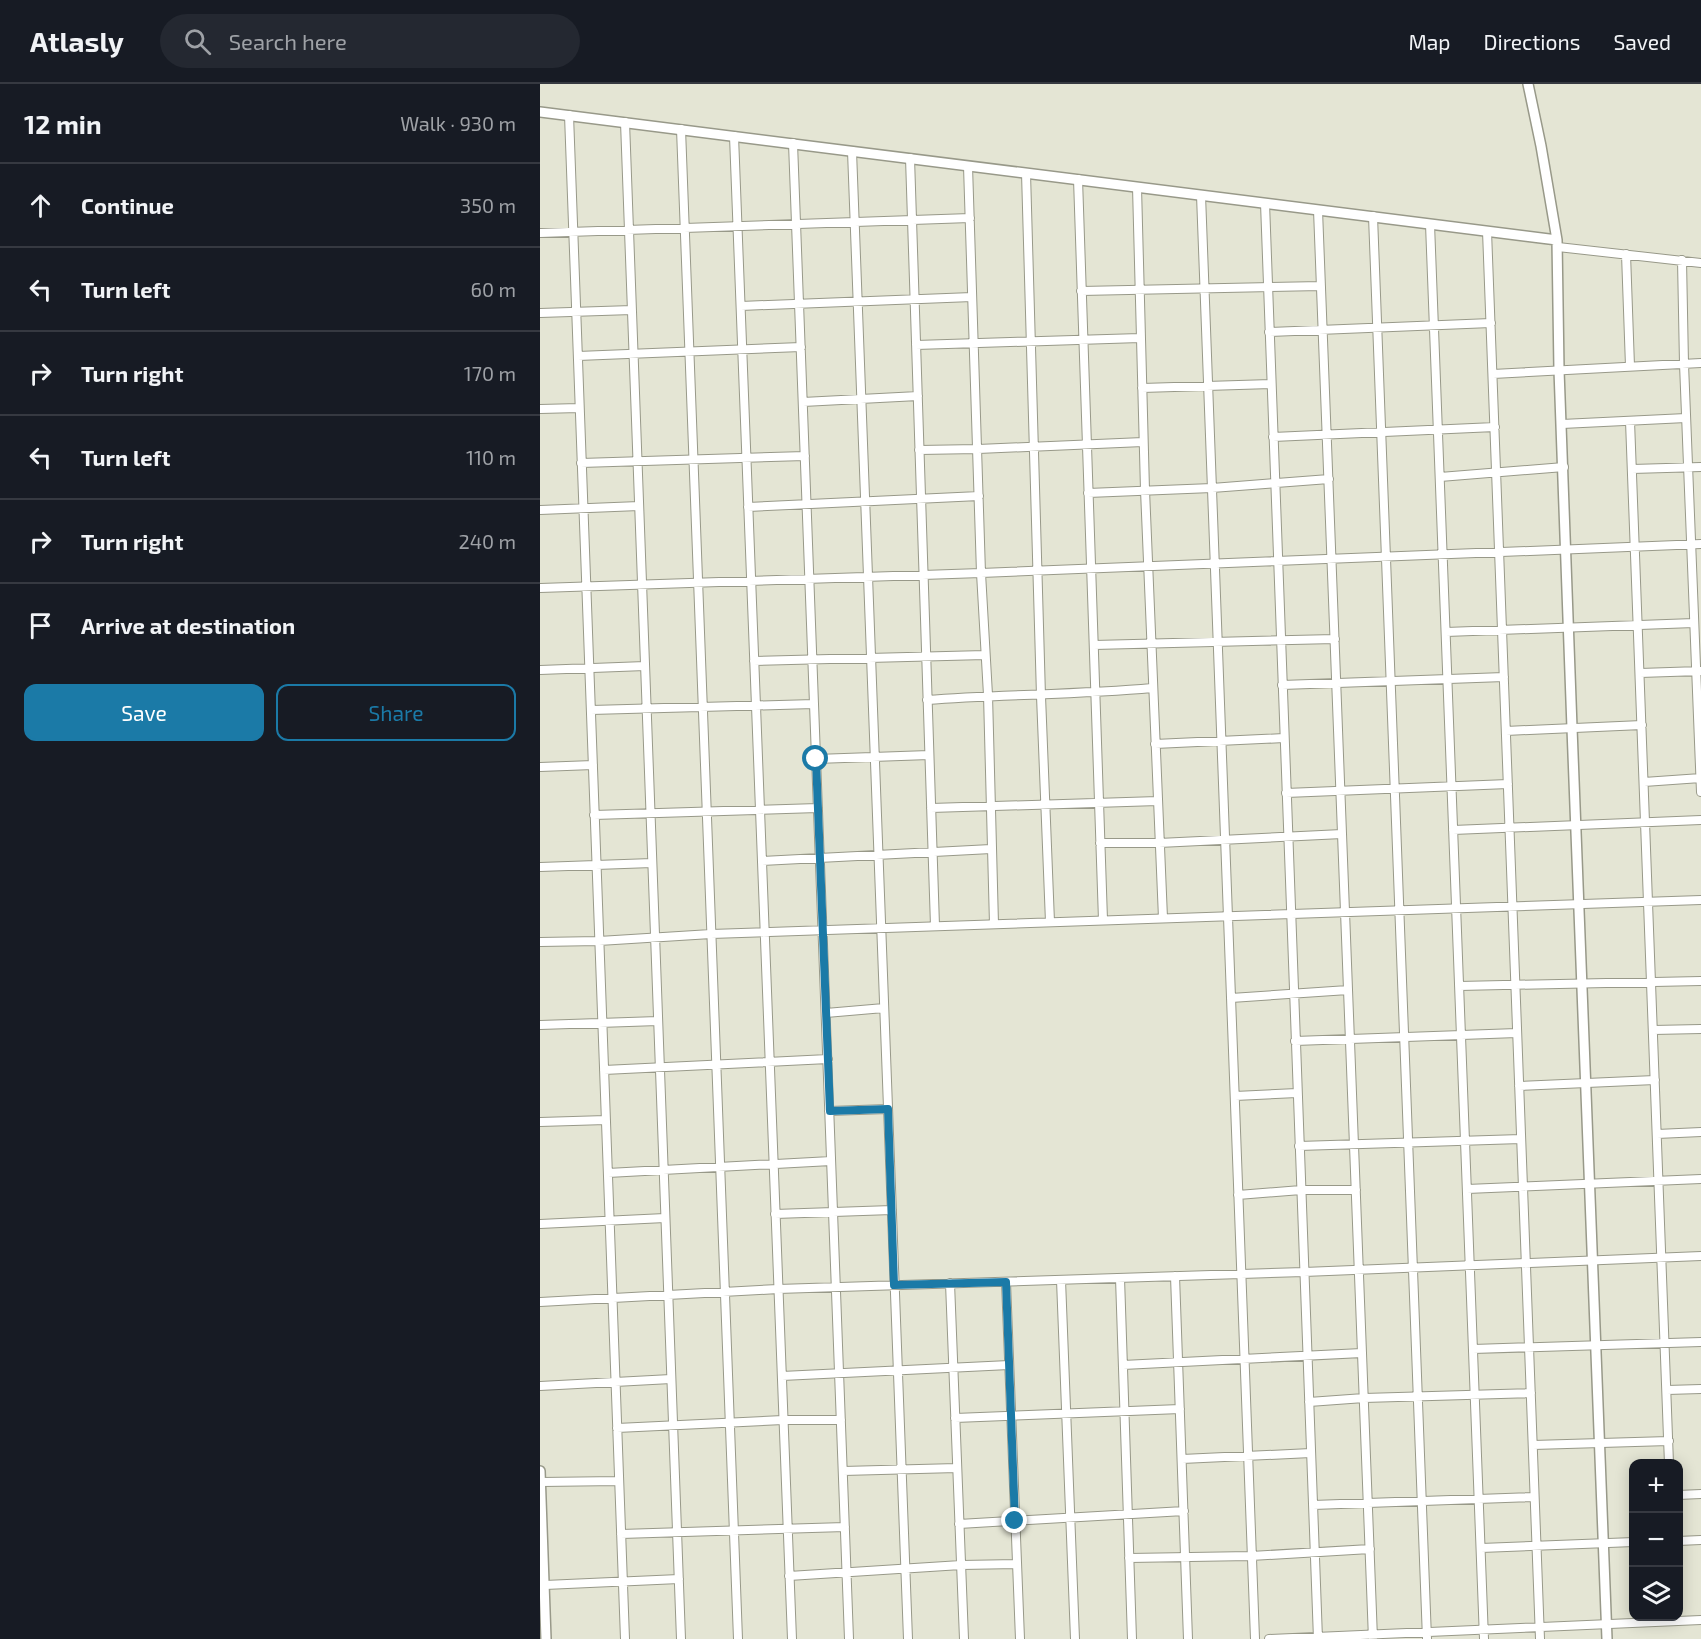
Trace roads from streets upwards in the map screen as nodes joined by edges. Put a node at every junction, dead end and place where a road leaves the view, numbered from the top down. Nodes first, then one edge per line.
1 (1528, 84) edge
2 (540, 112) edge
3 (569, 115) junction
4 (625, 122) junction
5 (681, 129) junction
6 (734, 136) junction
7 (793, 144) junction
8 (852, 151) junction
9 (910, 158) junction
10 (968, 165) junction
11 (1026, 173) junction
12 (1078, 179) junction
13 (1137, 187) junction
14 (1201, 195) junction
15 (1265, 203) junction
16 (1318, 210) junction
17 (1373, 216) junction
18 (970, 218) junction
19 (912, 220) junction
20 (855, 222) junction
21 (796, 223) junction
22 (1430, 224) junction
23 (738, 225) junction
24 (685, 226) junction
25 (629, 229) junction
26 (1487, 231) junction
27 (573, 232) junction
28 (540, 233) edge
29 (1557, 244) junction
30 (1626, 254) junction
31 (1682, 260) junction
32 (1701, 263) edge
33 (1321, 285) junction
34 (1268, 286) junction
35 (1205, 287) junction
36 (1139, 290) junction
37 (1081, 291) junction
38 (972, 297) junction
39 (915, 299) junction
40 (858, 301) junction
41 (799, 303) junction
42 (741, 306) junction
43 (632, 310) junction
44 (576, 312) junction
45 (540, 313) edge
46 (1491, 323) junction
47 (1434, 325) junction
48 (1377, 327) junction
49 (1323, 330) junction
50 (1269, 332) junction
51 (1140, 338) junction
52 (1083, 340) junction
53 (1031, 342) junction
54 (974, 344) junction
55 (916, 345) junction
56 (801, 347) junction
57 (742, 349) junction
58 (689, 352) junction
59 (633, 354) junction
60 (578, 357) junction
61 (1701, 363) edge
62 (1684, 364) junction
63 (1630, 366) junction
64 (1559, 370) junction
65 (1493, 374) junction
66 (1271, 384) junction
67 (1208, 385) junction
68 (1142, 388) junction
69 (918, 396) junction
70 (861, 398) junction
71 (803, 402) junction
72 (579, 408) junction
73 (540, 409) edge
74 (1686, 418) junction
75 (1630, 421) junction
76 (1562, 424) junction
77 (1495, 427) junction
78 (1438, 430) junction
79 (1381, 432) junction
80 (1327, 435) junction
81 (1273, 437) junction
82 (1143, 442) junction
83 (1087, 443) junction
84 (1034, 447) junction
85 (978, 449) junction
86 (919, 450) junction
87 (805, 456) junction
88 (746, 459) junction
89 (694, 460) junction
90 (637, 462) junction
91 (581, 463) junction
92 (1564, 467) junction
93 (1688, 467) junction
94 (1701, 467) edge
95 (1632, 469) junction
96 (1496, 473) junction
97 (1440, 477) junction
98 (1329, 479) junction
99 (1275, 483) junction
100 (1212, 488) junction
101 (1145, 490) junction
102 (1088, 493) junction
103 (979, 496) junction
104 (921, 499) junction
105 (865, 501) junction
106 (807, 505) junction
107 (639, 506) junction
108 (748, 507) junction
109 (583, 508) junction
110 (540, 510) edge
111 (1701, 543) edge
112 (1691, 544) junction
113 (1635, 546) junction
114 (1566, 549) junction
115 (1499, 552) junction
116 (1443, 554) junction
117 (1386, 556) junction
118 (1331, 558) junction
119 (1278, 561) junction
120 (1215, 562) junction
121 (1148, 566) junction
122 (1092, 568) junction
123 (1037, 570) junction
124 (981, 573) junction
125 (924, 575) junction
126 (868, 576) junction
127 (809, 578) junction
128 (751, 580) junction
129 (698, 582) junction
130 (642, 585) junction
131 (586, 587) junction
132 (540, 588) edge
133 (1694, 623) junction
134 (1638, 625) junction
135 (1569, 627) junction
136 (1502, 630) junction
137 (1446, 632) junction
138 (1335, 639) junction
139 (1281, 641) junction
140 (1218, 643) junction
141 (1151, 644) junction
142 (1094, 645) junction
143 (985, 655) junction
144 (926, 656) junction
145 (871, 658) junction
146 (813, 659) junction
147 (754, 661) junction
148 (645, 666) junction
149 (589, 668) junction
150 (540, 670) edge
151 (1699, 671) edge
152 (1640, 674) junction
153 (1504, 677) junction
154 (1448, 678) junction
155 (1390, 680) junction
156 (1336, 683) junction
157 (1282, 685) junction
158 (1152, 688) junction
159 (1096, 693) junction
160 (988, 695) junction
161 (1041, 696) junction
162 (927, 700) junction
163 (814, 704) junction
164 (756, 706) junction
165 (703, 707) junction
166 (591, 710) junction
167 (646, 710) junction
168 (1642, 725) junction
169 (1572, 728) junction
170 (1506, 731) junction
171 (1284, 738) junction
172 (1221, 742) junction
173 (1155, 744) junction
174 (929, 755) junction
175 (875, 757) junction
176 (816, 759) junction
177 (593, 765) junction
178 (540, 767) edge
179 (1701, 778) edge
180 (1644, 782) junction
181 (1508, 784) junction
182 (1452, 786) junction
183 (1395, 788) junction
184 (1340, 790) junction
185 (1701, 792) edge
186 (1286, 793) junction
187 (1158, 801) junction
188 (1099, 802) junction
189 (1046, 804) junction
190 (990, 806) junction
191 (818, 808) junction
192 (931, 808) junction
193 (760, 811) junction
194 (707, 812) junction
195 (650, 814) junction
196 (594, 815) junction
197 (1701, 820) edge
198 (1645, 823) junction
199 (1576, 825) junction
200 (1509, 827) junction
201 (1453, 830) junction
202 (1342, 834) junction
203 (1288, 837) junction
204 (1225, 839) junction
205 (1100, 843) junction
206 (1159, 843) junction
207 (992, 849) junction
208 (933, 852) junction
209 (878, 855) junction
210 (820, 858) junction
211 (762, 861) junction
212 (652, 863) junction
213 (596, 865) junction
214 (540, 867) edge
215 (1701, 900) edge
216 (1648, 901) junction
217 (1579, 904) junction
218 (1512, 906) junction
219 (1456, 908) junction
220 (1399, 910) junction
221 (1345, 912) junction
222 (1291, 915) junction
223 (1228, 916) junction
224 (1163, 918) junction
225 (1103, 920) junction
226 (1050, 922) junction
227 (994, 924) junction
228 (935, 926) junction
229 (881, 928) junction
230 (823, 930) junction
231 (765, 932) junction
232 (711, 934) junction
233 (655, 938) junction
234 (599, 941) junction
235 (540, 942) edge
236 (1701, 981) edge
237 (1651, 982) junction
238 (1582, 983) junction
239 (1515, 984) junction
240 (1459, 987) junction
241 (1348, 990) junction
242 (1294, 993) junction
243 (1231, 998) junction
244 (884, 1008) junction
245 (826, 1013) junction
246 (658, 1022) junction
247 (602, 1023) junction
248 (540, 1025) edge
249 (1701, 1029) edge
250 (1653, 1030) junction
251 (1517, 1033) junction
252 (1461, 1034) junction
253 (1404, 1036) junction
254 (1350, 1039) junction
255 (1295, 1041) junction
256 (828, 1059) junction
257 (770, 1062) junction
258 (716, 1065) junction
259 (660, 1068) junction
260 (604, 1070) junction
261 (1655, 1080) junction
262 (1586, 1082) junction
263 (1519, 1086) junction
264 (1297, 1093) junction
265 (1234, 1096) junction
266 (888, 1109) junction
267 (830, 1111) junction
268 (606, 1120) junction
269 (540, 1122) edge
270 (1701, 1132) edge
271 (1657, 1134) junction
272 (1521, 1139) junction
273 (1465, 1141) junction
274 (1408, 1143) junction
275 (1299, 1146) junction
276 (1354, 1146) junction
277 (831, 1161) junction
278 (774, 1164) junction
279 (720, 1167) junction
280 (664, 1170) junction
281 (608, 1173) junction
282 (1701, 1179) edge
283 (1659, 1180) junction
284 (1589, 1182) junction
285 (1523, 1185) junction
286 (1467, 1189) junction
287 (1301, 1190) junction
288 (1356, 1190) junction
289 (1238, 1195) junction
290 (892, 1210) junction
291 (833, 1212) junction
292 (775, 1214) junction
293 (665, 1218) junction
294 (609, 1220) junction
295 (540, 1224) edge
296 (1701, 1256) edge
297 (1662, 1258) junction
298 (1592, 1260) junction
299 (1526, 1264) junction
300 (1470, 1266) junction
301 (1413, 1268) junction
302 (1359, 1269) junction
303 (1304, 1272) junction
304 (1241, 1274) junction
305 (1176, 1276) junction
306 (1120, 1278) junction
307 (1061, 1280) junction
308 (1006, 1282) junction
309 (950, 1283) junction
310 (894, 1285) junction
311 (836, 1287) junction
312 (778, 1289) junction
313 (725, 1293) junction
314 (668, 1296) junction
315 (612, 1298) junction
316 (540, 1302) edge
317 (1665, 1342) junction
318 (1701, 1342) edge
319 (1595, 1344) junction
320 (1529, 1347) junction
321 (1473, 1349) junction
322 (1362, 1353) junction
323 (1307, 1354) junction
324 (1244, 1359) junction
325 (1179, 1362) junction
326 (1009, 1365) junction
327 (1123, 1365) junction
328 (953, 1368) junction
329 (898, 1371) junction
330 (839, 1373) junction
331 (782, 1376) junction
332 (671, 1378) junction
333 (615, 1381) junction
334 (540, 1386) edge
335 (1701, 1389) edge
336 (1667, 1390) junction
337 (1531, 1393) junction
338 (1475, 1395) junction
339 (1418, 1396) junction
340 (1364, 1398) junction
341 (1309, 1402) junction
342 (1180, 1409) junction
343 (1124, 1411) junction
344 (1066, 1413) junction
345 (1011, 1415) junction
346 (955, 1418) junction
347 (783, 1420) junction
348 (841, 1420) junction
349 (730, 1422) junction
350 (673, 1426) junction
351 (617, 1428) junction
352 (1669, 1441) junction
353 (1600, 1442) junction
354 (1533, 1445) junction
355 (1311, 1453) junction
356 (1248, 1455) junction
357 (1182, 1459) junction
358 (1670, 1459) edge
359 (957, 1468) junction
360 (901, 1469) junction
361 (540, 1471) edge
362 (843, 1471) junction
363 (619, 1481) junction
364 (541, 1482) edge
365 (1701, 1494) edge
366 (1683, 1495) edge
367 (1534, 1497) junction
368 (1479, 1499) junction
369 (1422, 1501) junction
370 (1368, 1503) junction
371 (1313, 1505) junction
372 (1184, 1511) junction
373 (1128, 1514) junction
374 (1071, 1517) junction
375 (1015, 1521) junction
376 (959, 1524) junction
377 (845, 1527) junction
378 (788, 1529) junction
379 (734, 1531) junction
380 (677, 1533) junction
381 (621, 1534) junction
382 (1701, 1540) edge
383 (1683, 1541) edge
384 (1629, 1542) edge
385 (1604, 1543) junction
386 (1536, 1546) junction
387 (1481, 1548) junction
388 (1370, 1549) junction
389 (1314, 1551) junction
390 (1251, 1556) junction
391 (1185, 1557) junction
392 (1129, 1558) junction
393 (1017, 1564) junction
394 (961, 1565) junction
395 (905, 1569) junction
396 (847, 1571) junction
397 (789, 1576) junction
398 (679, 1580) junction
399 (623, 1581) junction
400 (544, 1585) junction
401 (1683, 1619) edge
402 (1701, 1620) edge
403 (1647, 1621) edge
404 (1606, 1624) junction
405 (1539, 1627) junction
406 (1484, 1630) junction
407 (1427, 1636) edge
408 (1373, 1637) edge
409 (1317, 1638) edge
410 (546, 1639) edge
411 (625, 1639) edge
412 (681, 1639) edge
413 (738, 1639) edge
414 (792, 1639) edge
415 (849, 1639) edge
416 (908, 1639) edge
417 (964, 1639) edge
418 (1020, 1639) edge
419 (1075, 1639) edge
420 (1132, 1639) edge
421 (1188, 1639) edge
422 (1255, 1639) edge
423 (1269, 1639) edge
424 (1484, 1639) edge
425 (1540, 1639) edge
426 (1607, 1639) edge

1 - 29 street
2 - 3 street
3 - 4 street
3 - 27 street
4 - 5 street
4 - 25 street
5 - 6 street
5 - 24 street
6 - 7 street
6 - 23 street
7 - 8 street
7 - 21 street
8 - 9 street
8 - 20 street
9 - 10 street
9 - 19 street
10 - 11 street
10 - 18 street
11 - 12 street
11 - 53 street
12 - 13 street
12 - 37 street
13 - 14 street
13 - 36 street
14 - 15 street
14 - 35 street
15 - 16 street
15 - 34 street
16 - 17 street
16 - 33 street
17 - 22 street
17 - 48 street
18 - 19 street
18 - 38 street
19 - 20 street
19 - 39 street
20 - 21 street
20 - 40 street
21 - 23 street
21 - 41 street
22 - 26 street
22 - 47 street
23 - 24 street
23 - 42 street
24 - 25 street
24 - 58 street
25 - 27 street
25 - 43 street
26 - 29 street
26 - 46 street
27 - 28 street
27 - 44 street
29 - 30 street
29 - 64 street
30 - 31 street
30 - 63 street
31 - 32 street
31 - 62 street
33 - 34 street
33 - 49 street
34 - 35 street
34 - 50 street
35 - 36 street
35 - 67 street
36 - 37 street
36 - 51 street
37 - 52 street
38 - 39 street
38 - 54 street
39 - 40 street
39 - 55 street
40 - 41 street
40 - 70 street
41 - 42 street
41 - 56 street
42 - 57 street
43 - 44 street
43 - 59 street
44 - 45 street
44 - 60 street
46 - 47 street
46 - 65 street
47 - 48 street
47 - 78 street
48 - 49 street
48 - 79 street
49 - 50 street
49 - 80 street
50 - 66 street
51 - 52 street
51 - 68 street
52 - 53 street
52 - 83 street
53 - 54 street
53 - 84 street
54 - 55 street
54 - 85 street
55 - 69 street
56 - 57 street
56 - 71 street
57 - 58 street
57 - 88 street
58 - 59 street
58 - 89 street
59 - 60 street
59 - 90 street
60 - 72 street
61 - 62 street
62 - 63 street
62 - 74 street
63 - 64 street
64 - 65 street
64 - 76 street
65 - 77 street
66 - 67 street
66 - 81 street
67 - 68 street
67 - 100 street
68 - 82 street
69 - 70 street
69 - 86 street
70 - 71 street
70 - 105 street
71 - 87 street
72 - 73 street
72 - 91 street
74 - 75 street
74 - 93 street
75 - 76 street
75 - 95 street
76 - 92 street
77 - 78 street
77 - 96 street
78 - 79 street
78 - 97 street
79 - 80 street
79 - 117 street
80 - 81 street
80 - 98 street
81 - 99 street
82 - 83 street
82 - 101 street
83 - 84 street
83 - 102 street
84 - 85 street
84 - 123 street
85 - 86 street
85 - 103 street
86 - 104 street
87 - 88 street
87 - 106 street
88 - 89 street
88 - 108 street
89 - 90 street
89 - 129 street
90 - 91 street
90 - 107 street
91 - 109 street
92 - 96 street
92 - 114 street
93 - 94 street
93 - 95 street
93 - 112 street
95 - 113 street
96 - 97 street
96 - 115 street
97 - 116 street
98 - 99 street
98 - 118 street
99 - 100 street
99 - 119 street
100 - 101 street
100 - 120 street
101 - 102 street
101 - 121 street
102 - 122 street
103 - 104 street
103 - 124 street
104 - 105 street
104 - 125 street
105 - 106 street
105 - 126 street
106 - 108 street
106 - 127 street
107 - 109 street
107 - 130 street
108 - 128 street
109 - 110 street
109 - 131 street
111 - 112 street
112 - 113 street
112 - 133 street
113 - 114 street
113 - 134 street
114 - 115 street
114 - 135 street
115 - 116 street
115 - 136 street
116 - 117 street
116 - 137 street
117 - 118 street
117 - 155 street
118 - 119 street
118 - 138 street
119 - 120 street
119 - 139 street
120 - 121 street
120 - 140 street
121 - 122 street
121 - 141 street
122 - 123 street
122 - 142 street
123 - 124 street
123 - 161 street
124 - 125 street
124 - 143 street
125 - 126 street
125 - 144 street
126 - 127 street
126 - 145 street
127 - 128 street
127 - 146 street
128 - 129 street
128 - 147 street
129 - 130 street
129 - 165 street
130 - 131 street
130 - 148 street
131 - 132 street
131 - 149 street
133 - 134 street
133 - 151 street
134 - 135 street
134 - 152 street
135 - 136 street
135 - 169 street
136 - 137 street
136 - 153 street
137 - 154 street
138 - 139 street
138 - 156 street
139 - 140 street
139 - 157 street
140 - 141 street
140 - 172 street
141 - 142 street
141 - 158 street
142 - 159 street
143 - 144 street
143 - 160 street
144 - 145 street
144 - 162 street
145 - 146 street
145 - 175 street
146 - 147 street
146 - 163 street
147 - 164 street
148 - 149 street
148 - 167 street
149 - 150 street
149 - 166 street
151 - 152 street
151 - 179 street
152 - 168 street
153 - 154 street
153 - 170 street
154 - 155 street
154 - 182 street
155 - 156 street
155 - 183 street
156 - 157 street
156 - 184 street
157 - 171 street
158 - 159 street
158 - 173 street
159 - 161 street
159 - 188 street
160 - 161 street
160 - 162 street
160 - 190 street
161 - 189 street
162 - 174 street
163 - 164 street
163 - 176 street
164 - 165 street
164 - 193 street
165 - 167 street
165 - 194 street
166 - 167 street
166 - 177 street
167 - 195 street
168 - 169 street
168 - 180 street
169 - 170 street
169 - 199 street
170 - 181 street
171 - 172 street
171 - 186 street
172 - 173 street
172 - 204 street
173 - 187 street
174 - 175 street
174 - 192 street
175 - 176 street
175 - 209 street
176 - 191 street
177 - 178 street
177 - 196 street
179 - 180 street
179 - 185 street
180 - 198 street
181 - 182 street
181 - 200 street
182 - 183 street
182 - 201 street
183 - 184 street
183 - 220 street
184 - 186 street
184 - 202 street
186 - 203 street
187 - 188 street
187 - 206 street
188 - 189 street
188 - 205 street
189 - 190 street
189 - 226 street
190 - 192 street
190 - 207 street
191 - 193 street
191 - 210 street
192 - 208 street
193 - 194 street
193 - 211 street
194 - 195 street
194 - 232 street
195 - 196 street
195 - 212 street
196 - 213 street
197 - 198 street
198 - 199 street
198 - 216 street
199 - 200 street
199 - 217 street
200 - 201 street
200 - 218 street
201 - 219 street
202 - 203 street
202 - 221 street
203 - 204 street
203 - 222 street
204 - 206 street
204 - 223 street
205 - 206 street
205 - 225 street
206 - 224 street
207 - 208 street
207 - 227 street
208 - 209 street
208 - 228 street
209 - 210 street
209 - 229 street
210 - 211 street
210 - 230 street
211 - 231 street
212 - 213 street
212 - 233 street
213 - 214 street
213 - 234 street
215 - 216 street
216 - 217 street
216 - 237 street
217 - 218 street
217 - 238 street
218 - 219 street
218 - 239 street
219 - 220 street
219 - 240 street
220 - 221 street
220 - 253 street
221 - 222 street
221 - 241 street
222 - 223 street
222 - 242 street
223 - 224 street
223 - 243 street
224 - 225 street
225 - 226 street
226 - 227 street
227 - 228 street
228 - 229 street
229 - 230 street
229 - 244 street
230 - 231 street
230 - 245 street
231 - 232 street
231 - 257 street
232 - 233 street
232 - 258 street
233 - 234 street
233 - 246 street
234 - 235 street
234 - 247 street
236 - 237 street
237 - 238 street
237 - 250 street
238 - 239 street
238 - 262 street
239 - 240 street
239 - 251 street
240 - 252 street
241 - 242 street
241 - 254 street
242 - 243 street
242 - 255 street
243 - 265 street
244 - 245 street
244 - 266 street
245 - 256 street
246 - 247 street
246 - 259 street
247 - 248 street
247 - 260 street
249 - 250 street
250 - 261 street
251 - 252 street
251 - 263 street
252 - 253 street
252 - 273 street
253 - 254 street
253 - 274 street
254 - 255 street
254 - 276 street
255 - 264 street
256 - 257 street
256 - 267 street
257 - 258 street
257 - 278 street
258 - 259 street
258 - 279 street
259 - 260 street
259 - 280 street
260 - 268 street
261 - 262 street
261 - 271 street
262 - 263 street
262 - 284 street
263 - 272 street
264 - 265 street
264 - 275 street
265 - 289 street
266 - 267 street
266 - 290 street
267 - 277 street
268 - 269 street
268 - 281 street
270 - 271 street
271 - 283 street
272 - 273 street
272 - 285 street
273 - 274 street
273 - 286 street
274 - 276 street
274 - 301 street
275 - 276 street
275 - 287 street
276 - 288 street
277 - 278 street
277 - 291 street
278 - 279 street
278 - 292 street
279 - 280 street
279 - 313 street
280 - 281 street
280 - 293 street
281 - 294 street
282 - 283 street
283 - 284 street
283 - 297 street
284 - 285 street
284 - 298 street
285 - 286 street
285 - 299 street
286 - 300 street
287 - 288 street
287 - 289 street
287 - 303 street
288 - 302 street
289 - 304 street
290 - 291 street
290 - 310 street
291 - 292 street
291 - 311 street
292 - 312 street
293 - 294 street
293 - 314 street
294 - 295 street
294 - 315 street
296 - 297 street
297 - 298 street
297 - 317 street
298 - 299 street
298 - 319 street
299 - 300 street
299 - 320 street
300 - 301 street
300 - 321 street
301 - 302 street
301 - 339 street
302 - 303 street
302 - 322 street
303 - 304 street
303 - 323 street
304 - 305 street
304 - 324 street
305 - 306 street
305 - 325 street
306 - 307 street
306 - 327 street
307 - 308 street
307 - 344 street
308 - 309 street
308 - 326 street
309 - 310 street
309 - 328 street
310 - 311 street
310 - 329 street
311 - 312 street
311 - 330 street
312 - 313 street
312 - 331 street
313 - 314 street
313 - 349 street
314 - 315 street
314 - 332 street
315 - 316 street
315 - 333 street
317 - 318 street
317 - 319 street
317 - 336 street
319 - 320 street
319 - 353 street
320 - 321 street
320 - 337 street
321 - 338 street
322 - 323 street
322 - 340 street
323 - 324 street
323 - 341 street
324 - 325 street
324 - 356 street
325 - 327 street
325 - 342 street
326 - 328 street
326 - 345 street
327 - 343 street
328 - 329 street
328 - 346 street
329 - 330 street
329 - 360 street
330 - 331 street
330 - 348 street
331 - 347 street
332 - 333 street
332 - 350 street
333 - 334 street
333 - 351 street
335 - 336 street
336 - 352 street
337 - 338 street
337 - 354 street
338 - 339 street
338 - 368 street
339 - 340 street
339 - 369 street
340 - 341 street
340 - 370 street
341 - 355 street
342 - 343 street
342 - 357 street
343 - 344 street
343 - 373 street
344 - 345 street
344 - 374 street
345 - 346 street
345 - 375 street
346 - 359 street
347 - 348 street
347 - 349 street
347 - 378 street
348 - 362 street
349 - 350 street
349 - 379 street
350 - 351 street
350 - 380 street
351 - 363 street
352 - 353 street
352 - 358 street
353 - 354 street
353 - 385 street
354 - 367 street
355 - 356 street
355 - 371 street
356 - 357 street
356 - 390 street
357 - 372 street
359 - 360 street
359 - 376 street
360 - 362 street
360 - 395 street
361 - 364 street
362 - 377 street
363 - 364 street
363 - 381 street
364 - 400 street
365 - 366 street
367 - 368 street
367 - 386 street
368 - 369 street
368 - 387 street
369 - 370 street
369 - 407 street
370 - 371 street
370 - 388 street
371 - 389 street
372 - 373 street
372 - 391 street
373 - 374 street
373 - 392 street
374 - 375 street
374 - 419 street
375 - 376 street
375 - 393 street
376 - 394 street
377 - 378 street
377 - 396 street
378 - 379 street
378 - 397 street
379 - 380 street
379 - 413 street
380 - 381 street
380 - 398 street
381 - 399 street
382 - 383 street
384 - 385 street
385 - 386 street
385 - 404 street
386 - 387 street
386 - 405 street
387 - 406 street
388 - 389 street
388 - 408 street
389 - 390 street
389 - 409 street
390 - 391 street
390 - 422 street
391 - 392 street
391 - 421 street
392 - 420 street
393 - 394 street
393 - 418 street
394 - 395 street
394 - 417 street
395 - 396 street
395 - 416 street
396 - 397 street
396 - 415 street
397 - 414 street
398 - 399 street
398 - 412 street
399 - 400 street
399 - 411 street
400 - 410 street
401 - 402 street
403 - 404 street
404 - 405 street
404 - 426 street
405 - 406 street
405 - 425 street
406 - 407 street
406 - 424 street
407 - 408 street
408 - 409 street
409 - 423 street

